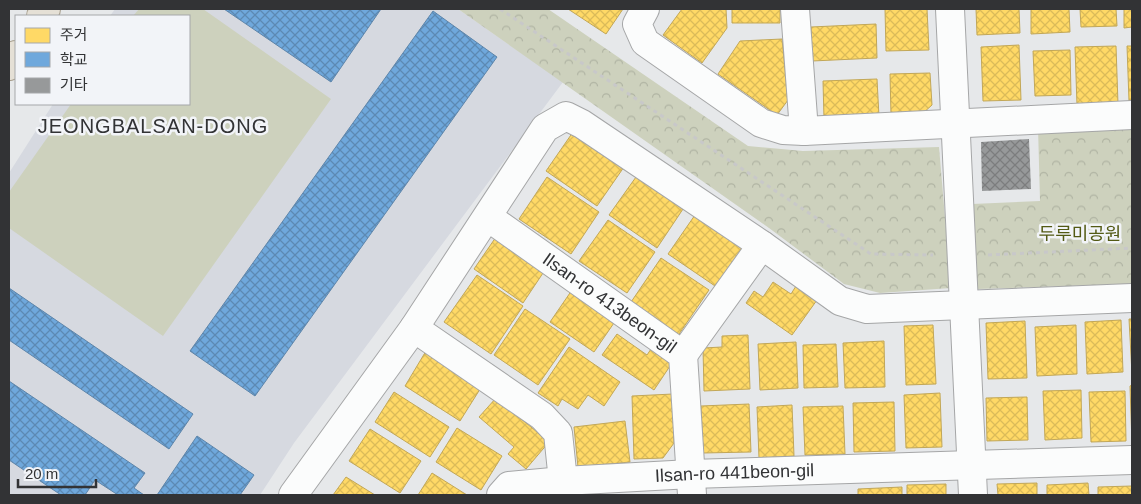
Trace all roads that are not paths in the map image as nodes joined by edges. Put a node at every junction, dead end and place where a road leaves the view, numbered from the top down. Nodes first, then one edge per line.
1 (645, 9) edge
2 (795, 9) edge
3 (950, 9) edge
4 (1132, 115) edge
5 (956, 123) junction
6 (804, 131) junction
7 (488, 217) junction
8 (762, 244) junction
9 (1132, 298) edge
10 (964, 304) junction
11 (414, 328) junction
12 (683, 355) junction
13 (1132, 460) edge
14 (972, 464) junction
15 (563, 481) junction
16 (691, 484) edge
17 (293, 495) edge
18 (501, 495) edge
19 (973, 495) edge

1 - 6 street
2 - 6 street
3 - 5 street
4 - 5 street
5 - 6 street
5 - 10 street
7 - 8 street
7 - 11 street
7 - 12 street, Ilsan-ro 413beon-gil
8 - 10 street
8 - 12 street
9 - 10 street
10 - 14 street
11 - 15 street
11 - 17 street
12 - 16 street, Ilsan-ro 413beon-gil
13 - 14 street, Ilsan-ro 441beon-gil
14 - 16 street, Ilsan-ro 441beon-gil
14 - 19 street
15 - 16 street, Ilsan-ro 441beon-gil
15 - 18 street, Ilsan-ro 441beon-gil

